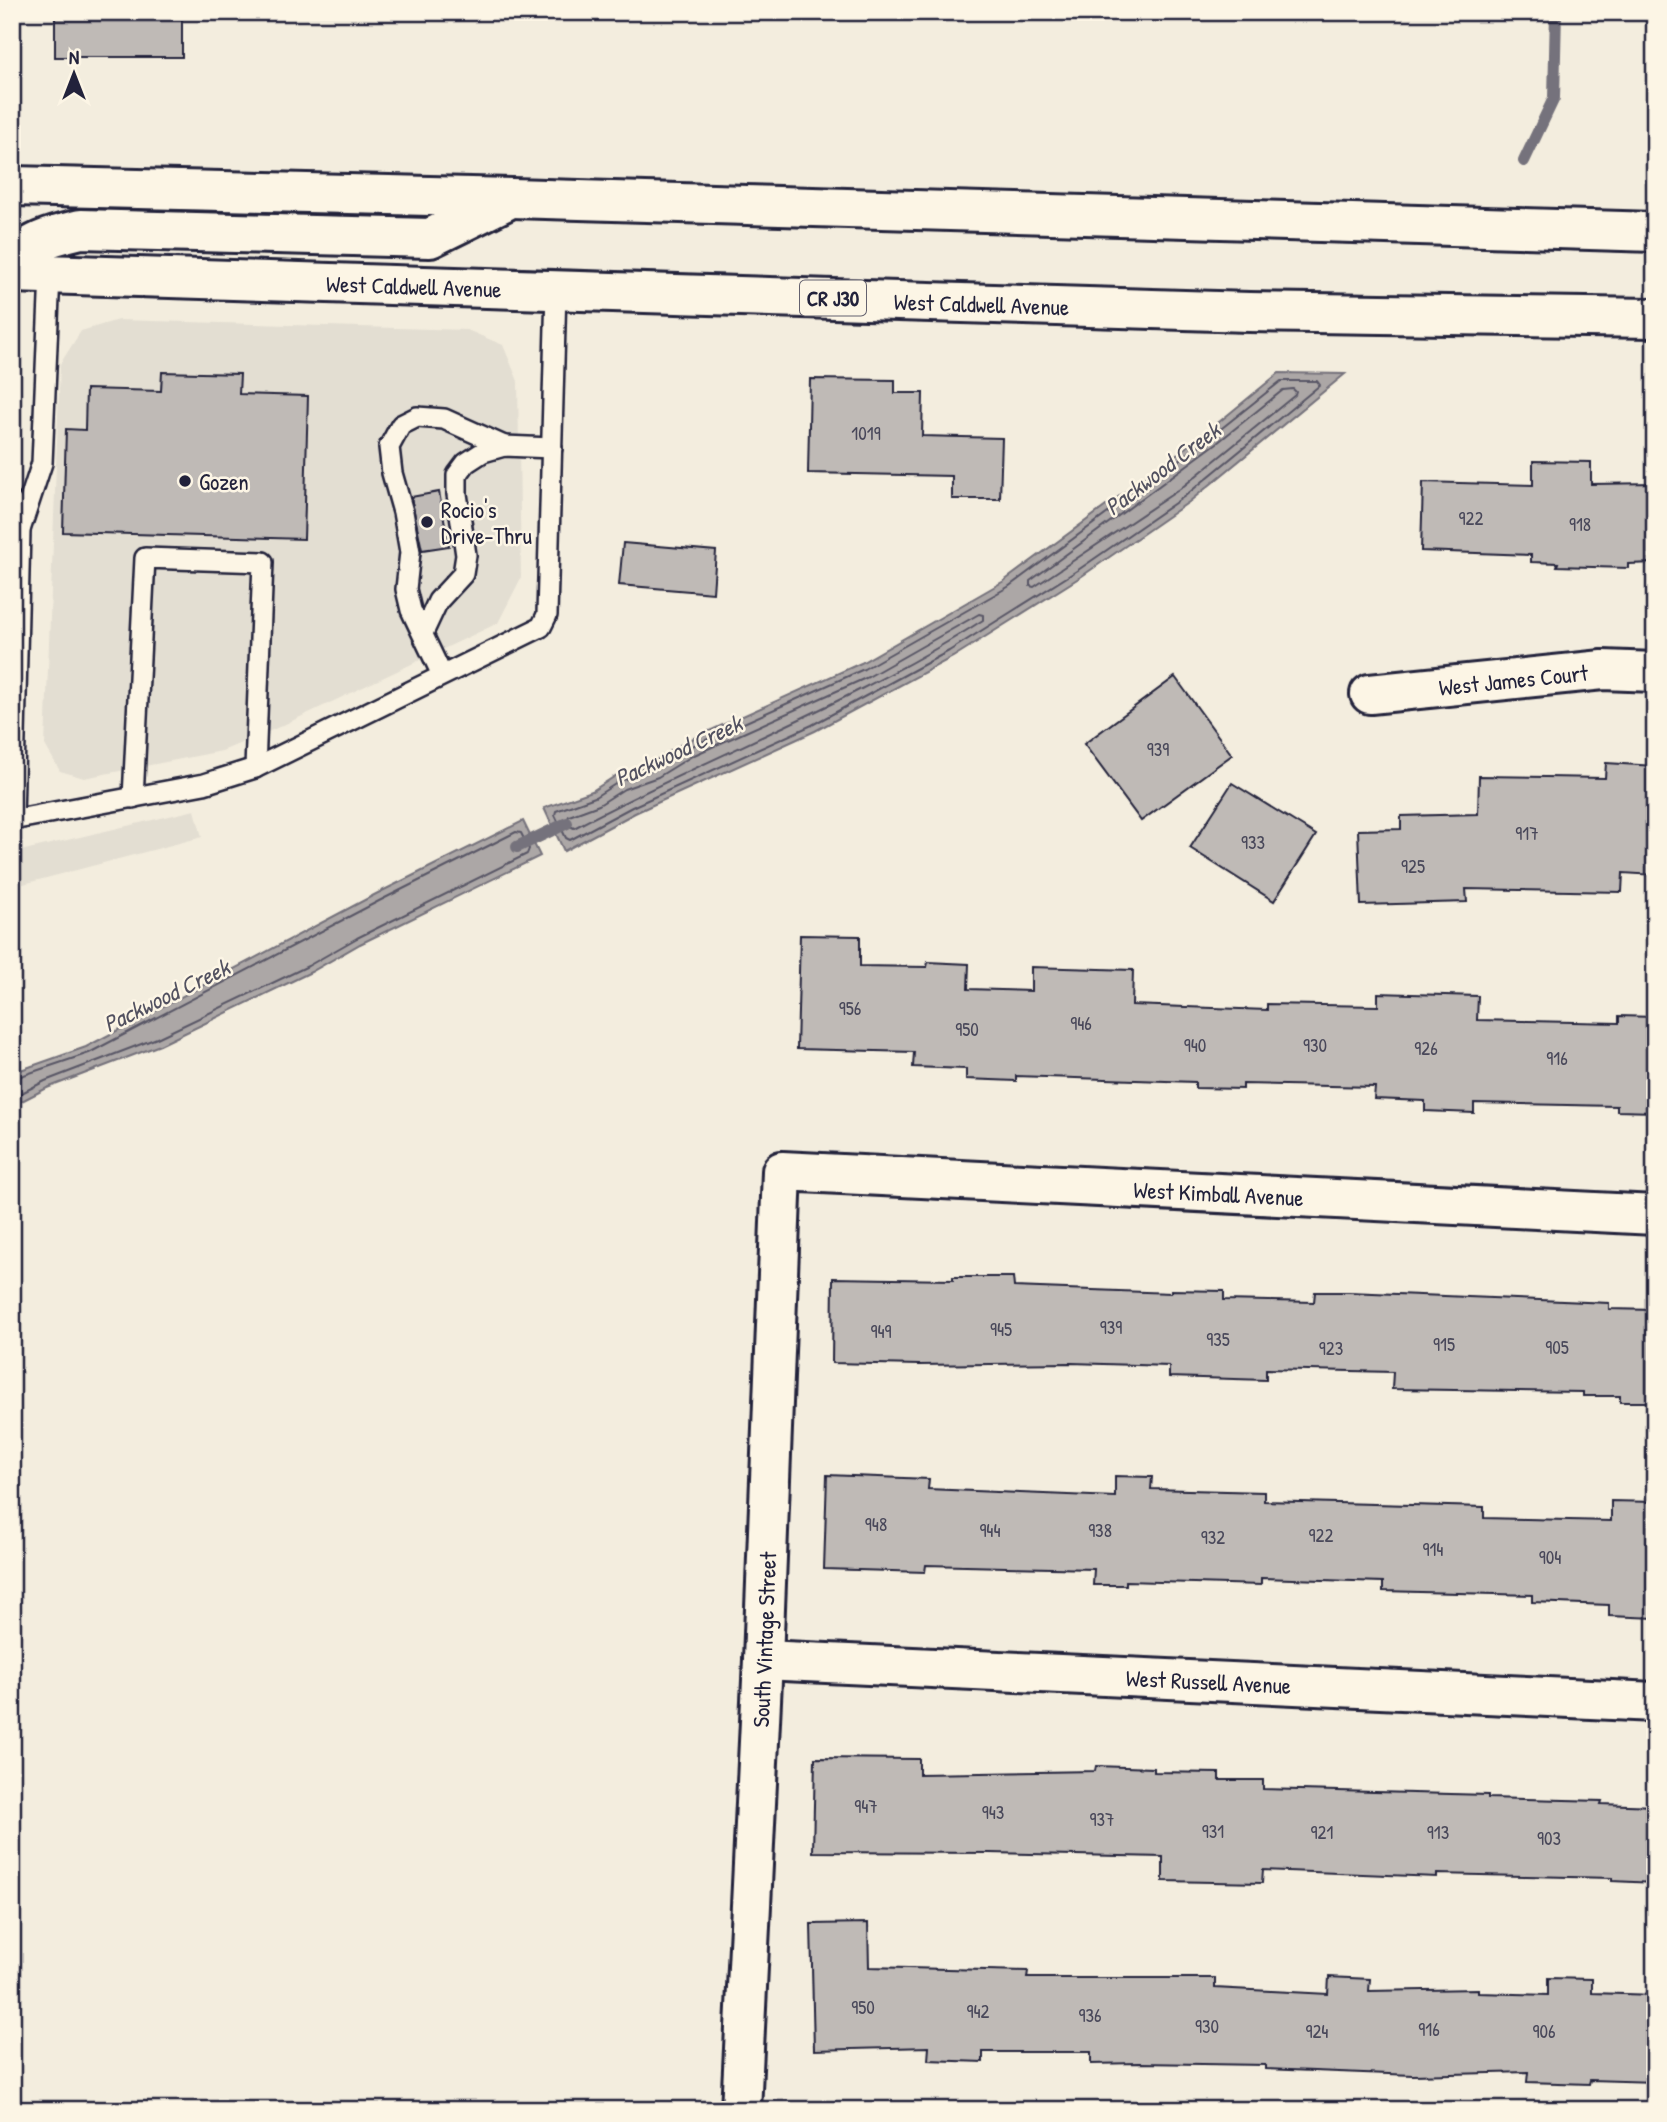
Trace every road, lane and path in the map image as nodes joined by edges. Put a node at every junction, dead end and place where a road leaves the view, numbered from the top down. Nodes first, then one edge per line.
1 (12, 186) edge
2 (512, 198) junction
3 (1655, 232) edge
4 (12, 264) edge
5 (12, 273) edge
6 (50, 274) junction
7 (556, 290) junction
8 (1655, 318) edge
9 (504, 446) junction
10 (552, 448) junction
11 (12, 502) edge
12 (16, 530) edge
13 (423, 634) junction
14 (1655, 672) edge
15 (442, 676) junction
16 (1370, 694) dead end
17 (255, 768) junction
18 (133, 798) junction
19 (13, 820) edge
20 (782, 1171) joint
21 (1655, 1215) edge
22 (763, 1660) junction
23 (1655, 1702) edge
24 (741, 2110) edge

1 - 2 main road
2 - 3 main road
2 - 4 main road
5 - 6 main road, West Caldwell Avenue / CR J30
6 - 7 main road, West Caldwell Avenue / CR J30
6 - 12 lane
7 - 8 main road, West Caldwell Avenue / CR J30
7 - 10 lane
9 - 10 lane
9 - 13 lane
9 - 13 lane
10 - 15 lane
11 - 12 lane
12 - 19 lane
13 - 15 lane
14 - 16 main road, West James Court
15 - 17 lane
17 - 18 lane
17 - 18 lane
18 - 19 lane
20 - 21 main road, West Kimball Avenue
20 - 22 main road, South Vintage Street
22 - 23 main road, West Russell Avenue
22 - 24 main road, South Vintage Street

